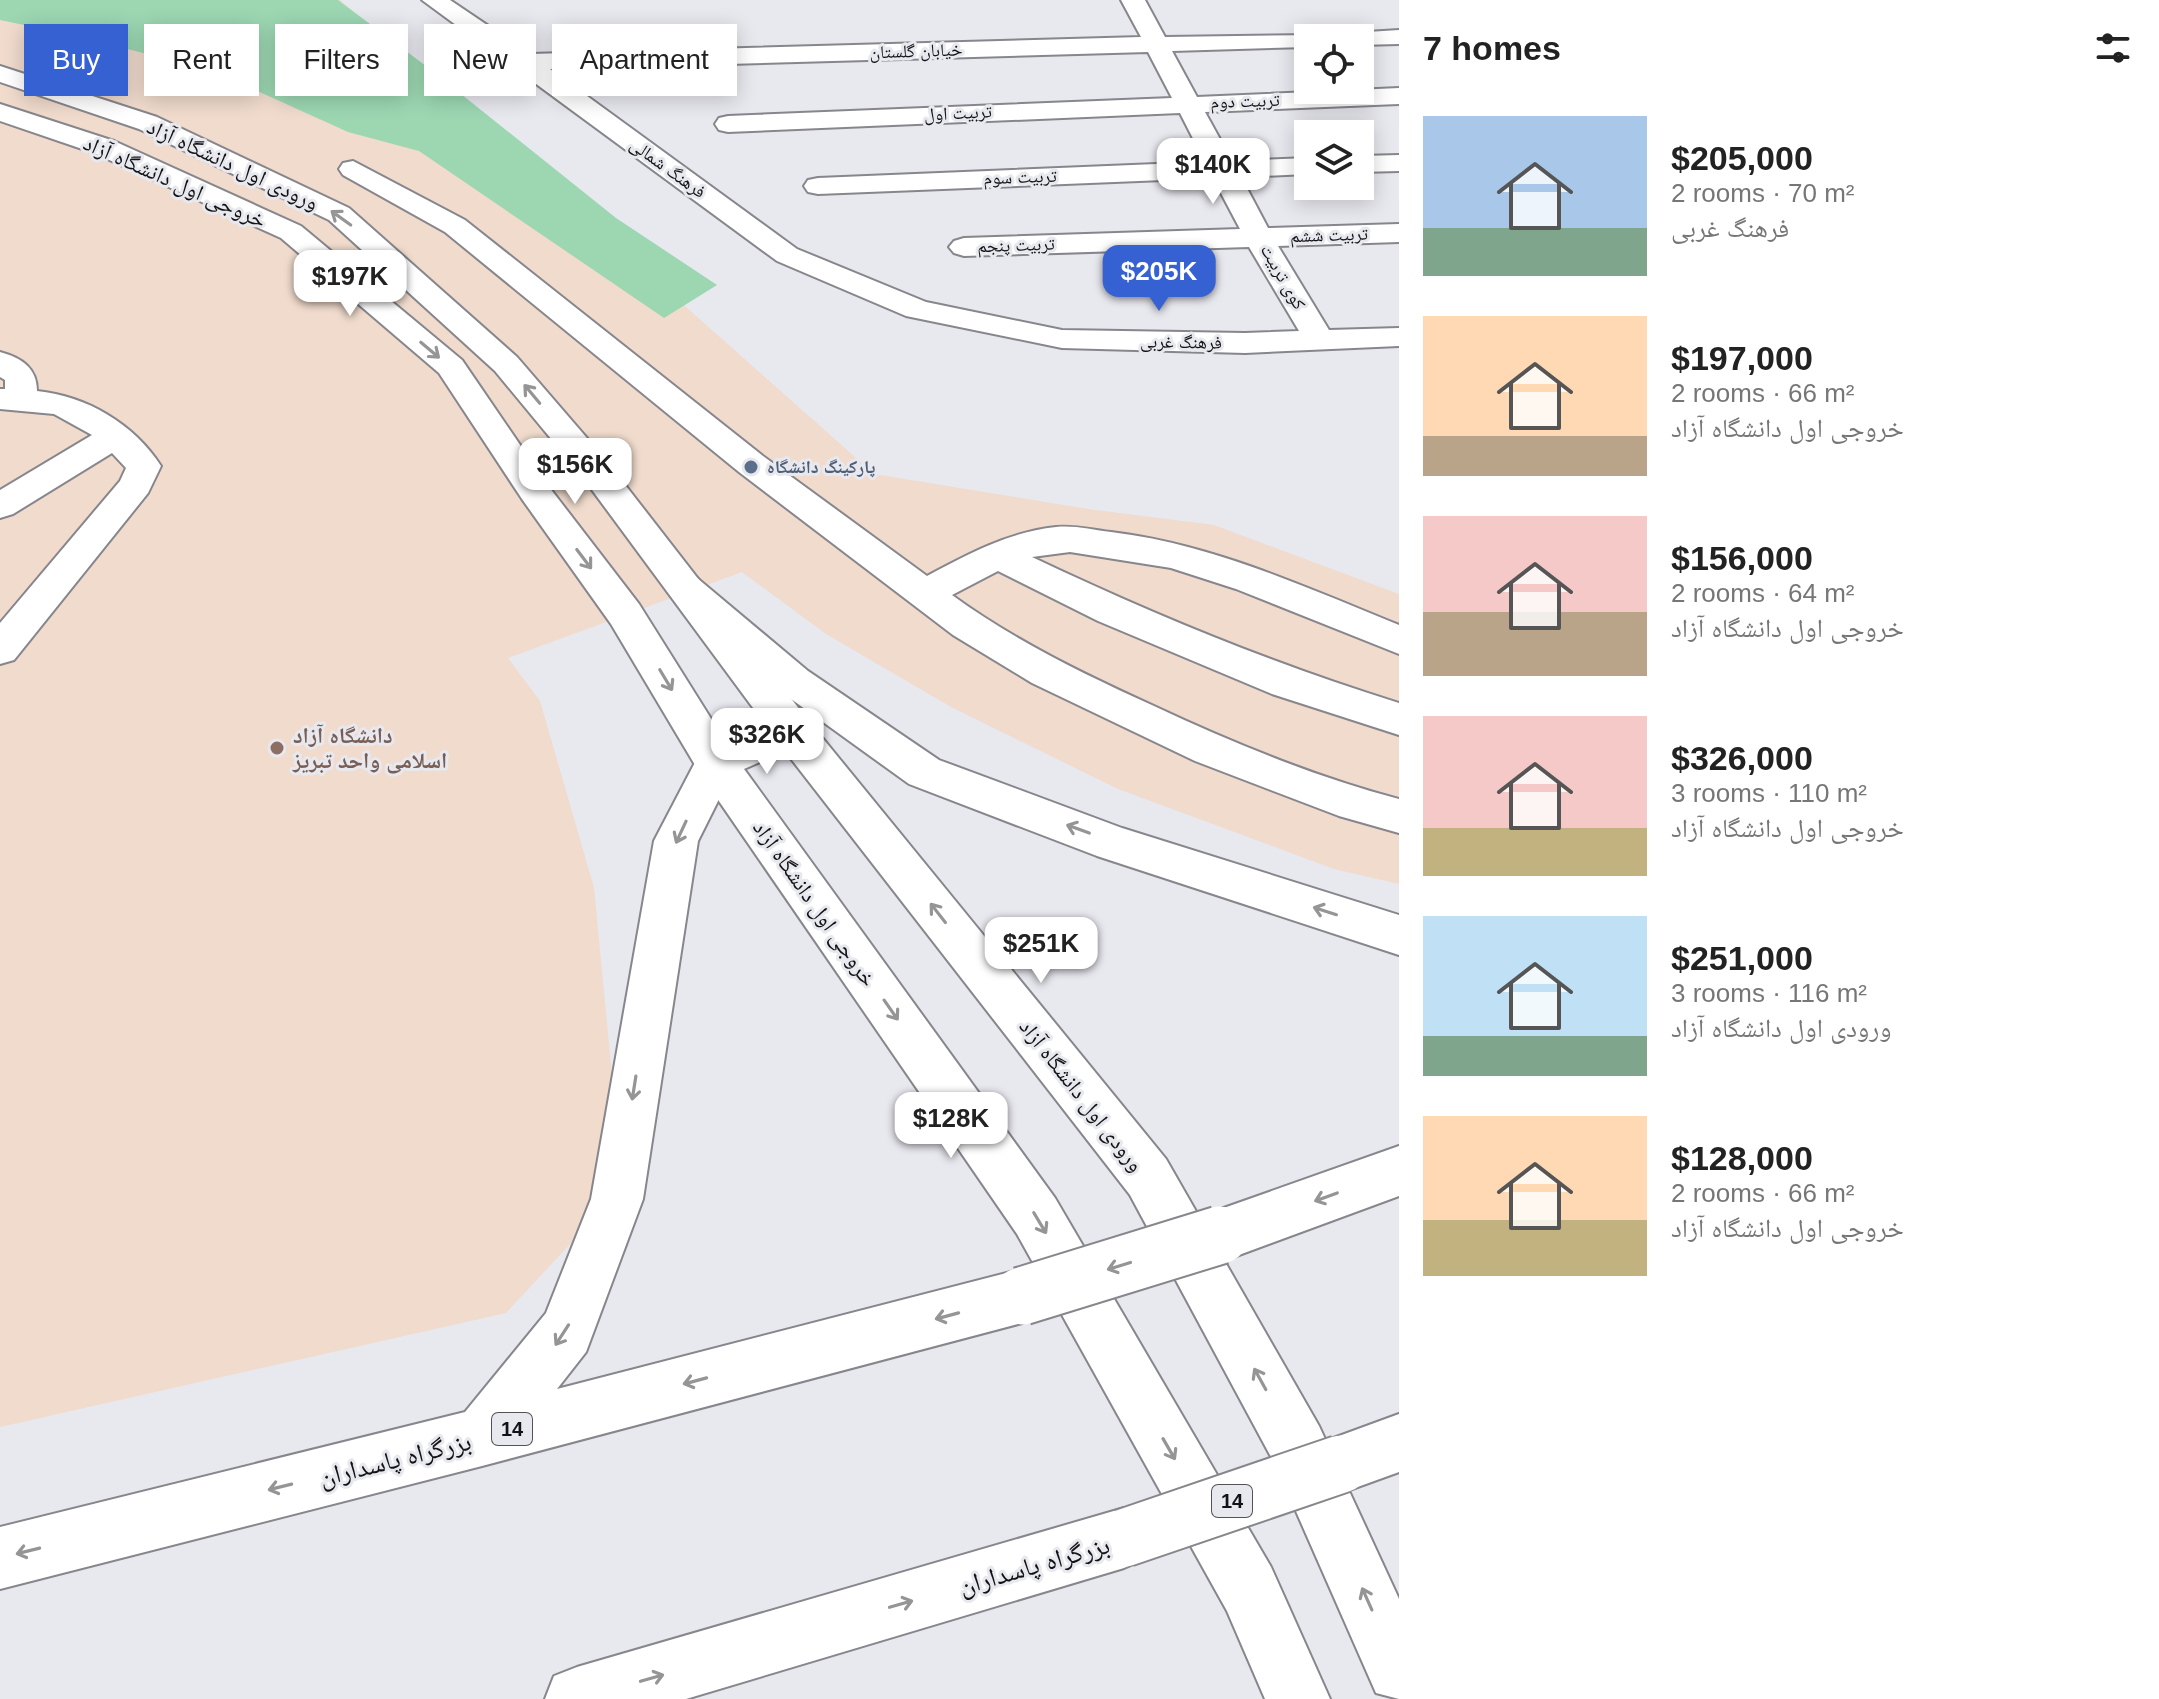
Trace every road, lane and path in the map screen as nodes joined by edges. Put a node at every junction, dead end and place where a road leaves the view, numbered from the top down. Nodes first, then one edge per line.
1 (434, 0) edge
2 (1133, 0) edge
3 (469, 24) edge
4 (1399, 37) edge
5 (1374, 38) edge
6 (1294, 40) edge
7 (1157, 44) junction
8 (536, 62) edge
9 (536, 70) edge
10 (0, 74) edge
11 (24, 82) edge
12 (38, 96) edge
13 (69, 96) edge
14 (1399, 96) edge
15 (1188, 103) junction
16 (2, 112) edge
17 (148, 123) junction
18 (728, 124) dead end
19 (104, 147) junction
20 (1399, 163) edge
21 (1374, 164) edge
22 (1294, 166) edge
23 (353, 169) dead end
24 (1223, 169) junction
25 (818, 186) dead end
26 (1399, 233) edge
27 (1259, 238) junction
28 (964, 247) dead end
29 (917, 309) joint
30 (1399, 337) edge
31 (1319, 339) junction
32 (0, 362) edge
33 (10, 399) edge
34 (115, 436) junction
35 (593, 467) junction
36 (534, 491) junction
37 (0, 506) edge
38 (997, 555) junction
39 (684, 587) junction
40 (923, 594) junction
41 (625, 614) junction
42 (1399, 640) edge
43 (0, 650) edge
44 (1399, 719) edge
45 (792, 730) junction
46 (716, 763) junction
47 (1399, 816) edge
48 (1399, 935) edge
49 (1399, 1171) edge
50 (482, 1437) junction
51 (1399, 1443) edge
52 (0, 1558) edge
53 (1399, 1670) edge
54 (577, 1699) edge
55 (1298, 1699) edge

1 - 3 main road, فرهنگ شمالی
2 - 7 main road, کوی تربیت
4 - 5 main road
6 - 7 main road, خیابان گلستان
7 - 8 main road, خیابان گلستان
7 - 15 main road, کوی تربیت
9 - 29 main road, فرهنگ شمالی
10 - 11 main road, ورودی اول دانشگاه آزاد
12 - 16 main road
13 - 17 main road, ورودی اول دانشگاه آزاد
14 - 15 main road, تربیت دوم
15 - 18 main road, تربیت اول
15 - 24 main road, کوی تربیت
16 - 19 main road, خروجی اول دانشگاه آزاد
17 - 19 main road
35 -> 17 main road, ورودی اول دانشگاه آزاد
19 -> 36 main road, خروجی اول دانشگاه آزاد
20 - 21 main road
22 - 24 main road, تربیت سوم
23 - 40 main road
24 - 25 main road, تربیت سوم
24 - 27 main road, کوی تربیت
26 - 27 main road, تربیت ششم
27 - 28 main road, تربیت پنجم
27 - 31 main road, کوی تربیت
29 - 31 main road, فرهنگ غربی
30 - 31 main road, فرهنگ غربی
32 - 33 main road
33 - 34 main road
34 - 37 main road
34 - 43 main road
35 - 36 main road
35 - 39 main road, ورودی اول دانشگاه آزاد
36 -> 41 main road, خروجی اول دانشگاه آزاد
38 - 40 main road
38 - 42 main road
38 - 44 main road
39 - 41 main road
39 - 45 main road, ورودی اول دانشگاه آزاد
48 -> 39 main road
40 - 47 main road
41 -> 46 main road, خروجی اول دانشگاه آزاد
45 - 46 main road
53 -> 45 main road, ورودی اول دانشگاه آزاد
46 -> 50 main road
46 -> 55 main road, خروجی اول دانشگاه آزاد
49 -> 50 main road, بزرگراه پاسداران / 14, bridge
50 -> 52 main road, بزرگراه پاسداران / 14
54 -> 51 main road, بزرگراه پاسداران / 14, bridge

